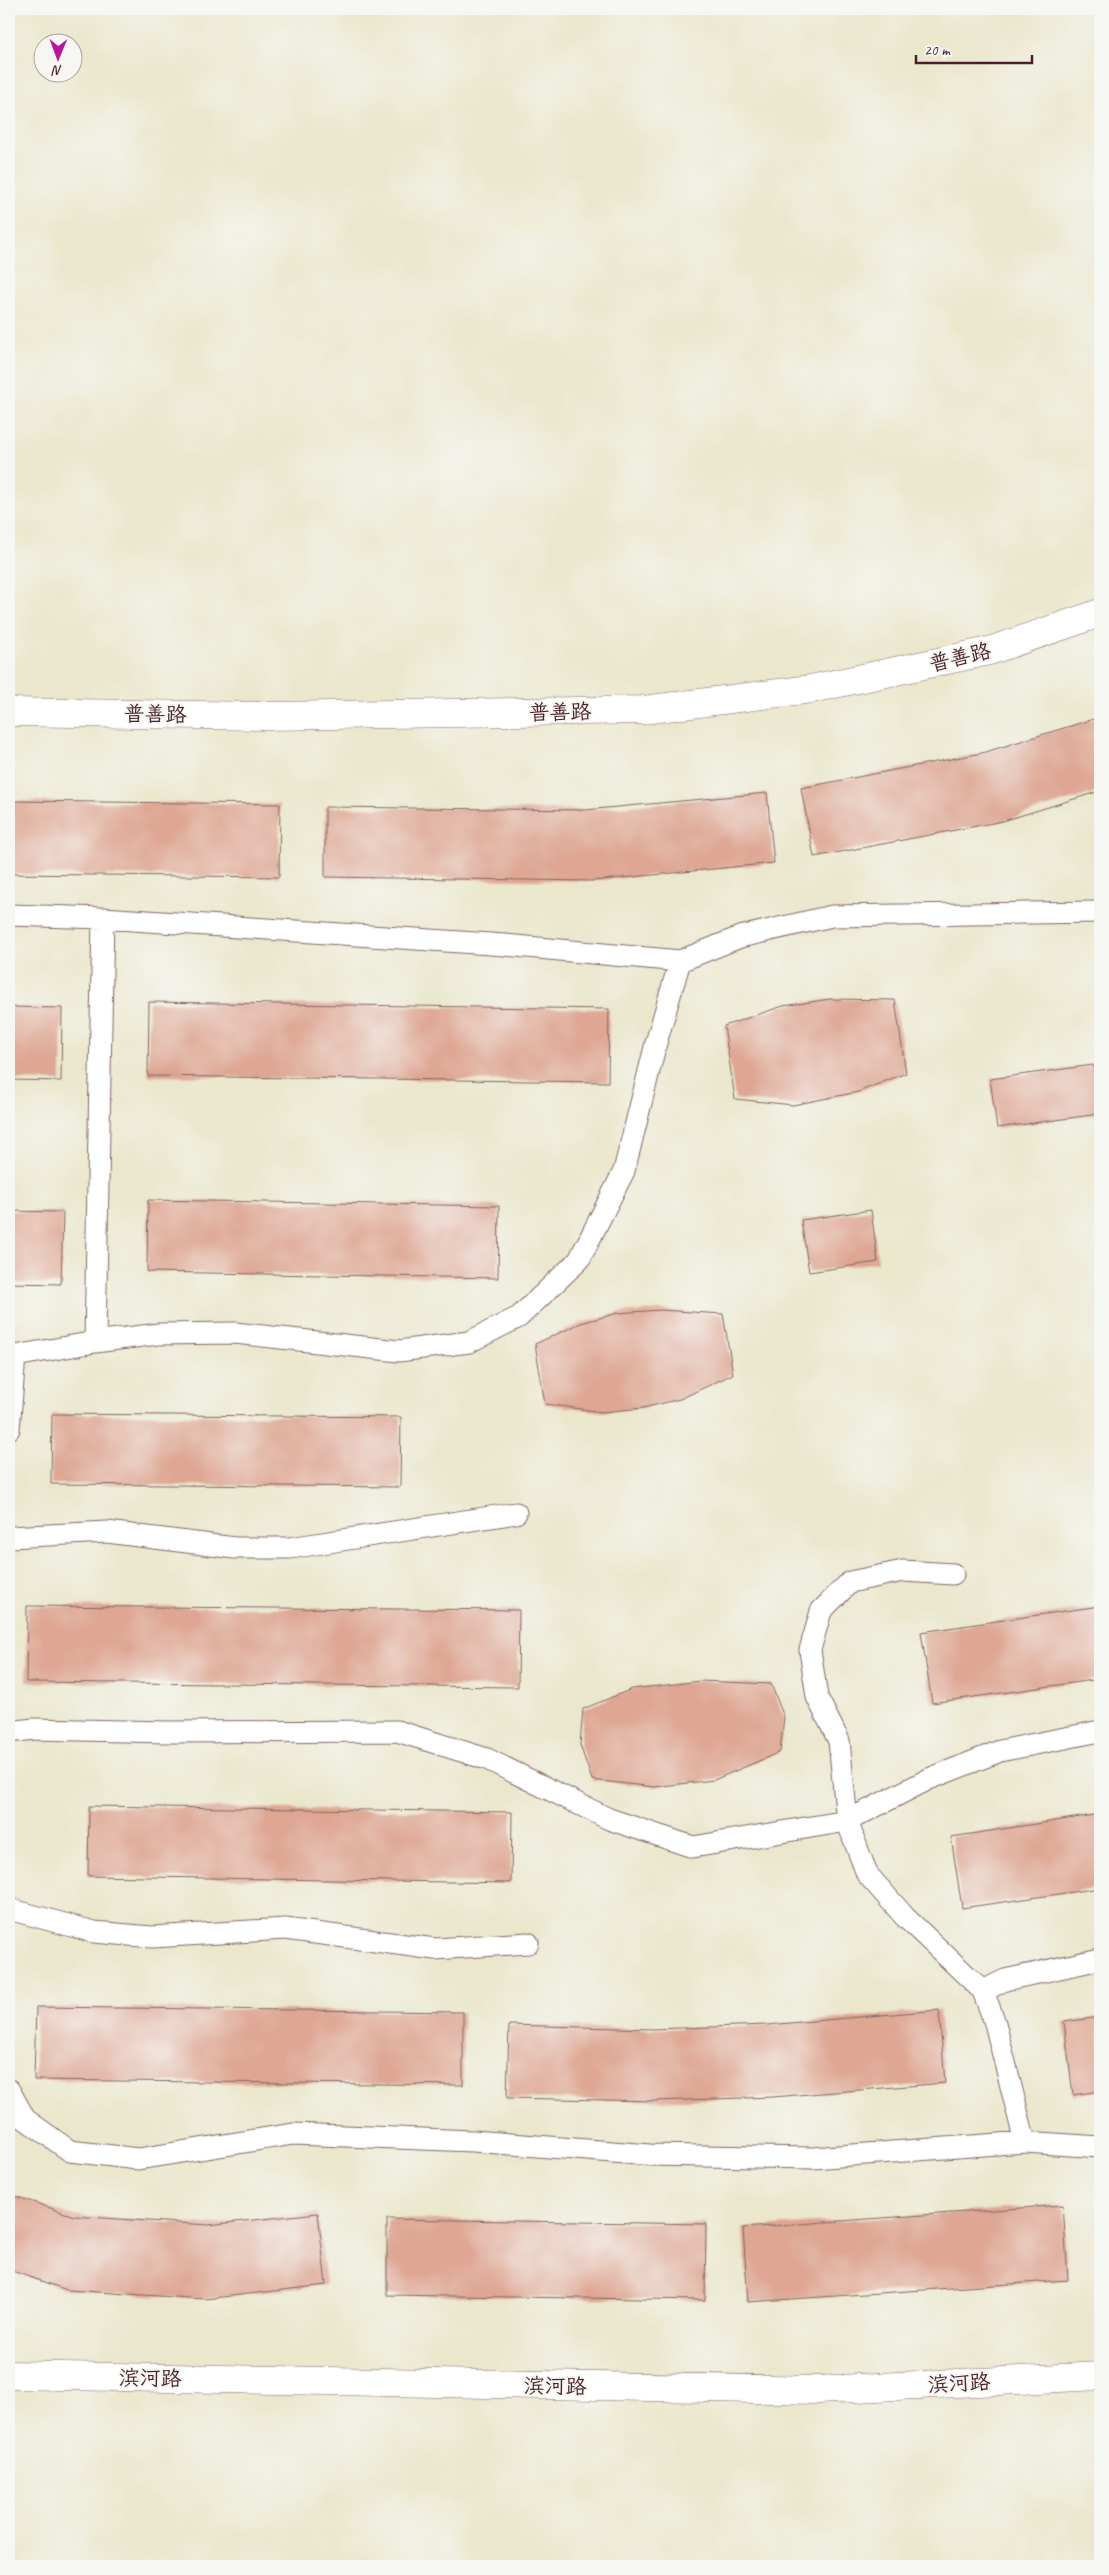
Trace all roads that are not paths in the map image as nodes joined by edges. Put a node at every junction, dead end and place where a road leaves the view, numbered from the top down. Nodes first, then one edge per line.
1 (1100, 613) edge
2 (9, 712) edge
3 (1100, 912) edge
4 (9, 915) edge
5 (103, 918) junction
6 (680, 961) junction
7 (95, 1342) junction
8 (12, 1355) edge
9 (9, 1429) edge
10 (516, 1512) dead end
11 (9, 1537) edge
12 (953, 1574) dead end
13 (1100, 1731) edge
14 (9, 1732) edge
15 (847, 1821) junction
16 (9, 1909) edge
17 (528, 1943) dead end
18 (1100, 1959) edge
19 (982, 1991) junction
20 (9, 2090) edge
21 (1026, 2142) junction
22 (1100, 2147) edge
23 (9, 2375) edge
24 (1100, 2376) edge

1 - 2 street, 普善路
3 - 6 lane
4 - 5 lane
5 - 6 lane
5 - 7 lane
6 - 7 lane
7 - 8 lane
8 - 9 lane
10 - 11 lane
12 - 15 lane
13 - 15 lane
14 - 15 lane
15 - 19 lane
16 - 17 lane
18 - 19 lane
19 - 21 lane
20 - 21 lane
21 - 22 lane
23 - 24 street, 滨河路

